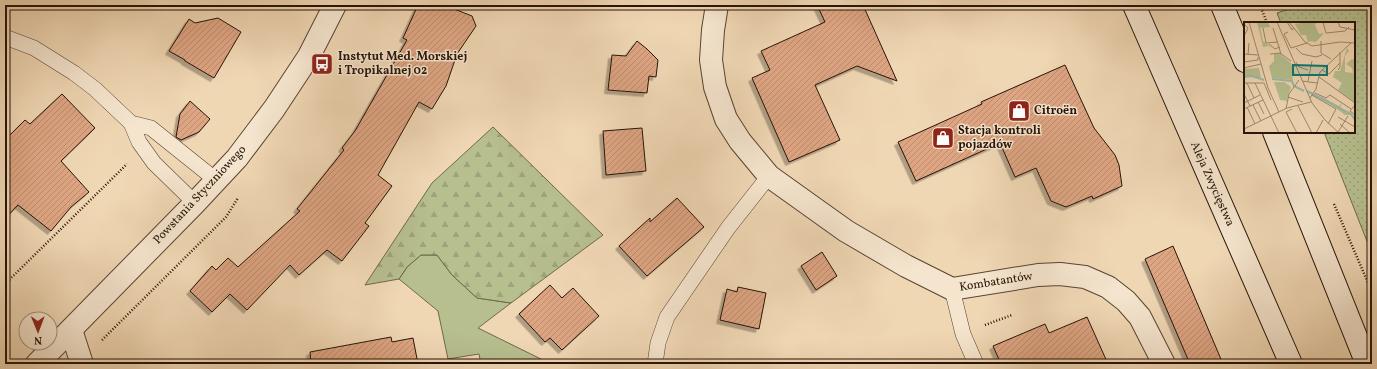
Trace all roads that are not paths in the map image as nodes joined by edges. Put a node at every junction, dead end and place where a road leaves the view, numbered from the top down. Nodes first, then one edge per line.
1 (335, 5) edge
2 (717, 5) edge
3 (1134, 5) edge
4 (1222, 5) edge
5 (5, 37) edge
6 (1244, 59) edge
7 (131, 123) junction
8 (1274, 133) edge
9 (769, 176) junction
10 (216, 180) junction
11 (195, 203) junction
12 (952, 289) junction
13 (71, 330) junction
14 (37, 364) edge
15 (82, 364) edge
16 (655, 364) edge
17 (976, 364) edge
18 (1164, 364) edge
19 (1291, 364) edge
20 (1367, 364) edge

1 - 10 street, Powstania Styczniowego
2 - 9 street, Kombatantów
3 - 19 street, Aleja Zwycięstwa
4 - 6 street
5 - 7 lane
7 - 10 lane
7 - 11 lane
8 - 20 street
9 - 12 street, Kombatantów
9 - 16 lane
10 - 11 street, Powstania Styczniowego
11 - 13 street, Powstania Styczniowego
12 - 17 lane
12 - 18 street, Kombatantów
13 - 14 street, Powstania Styczniowego
13 - 15 street

